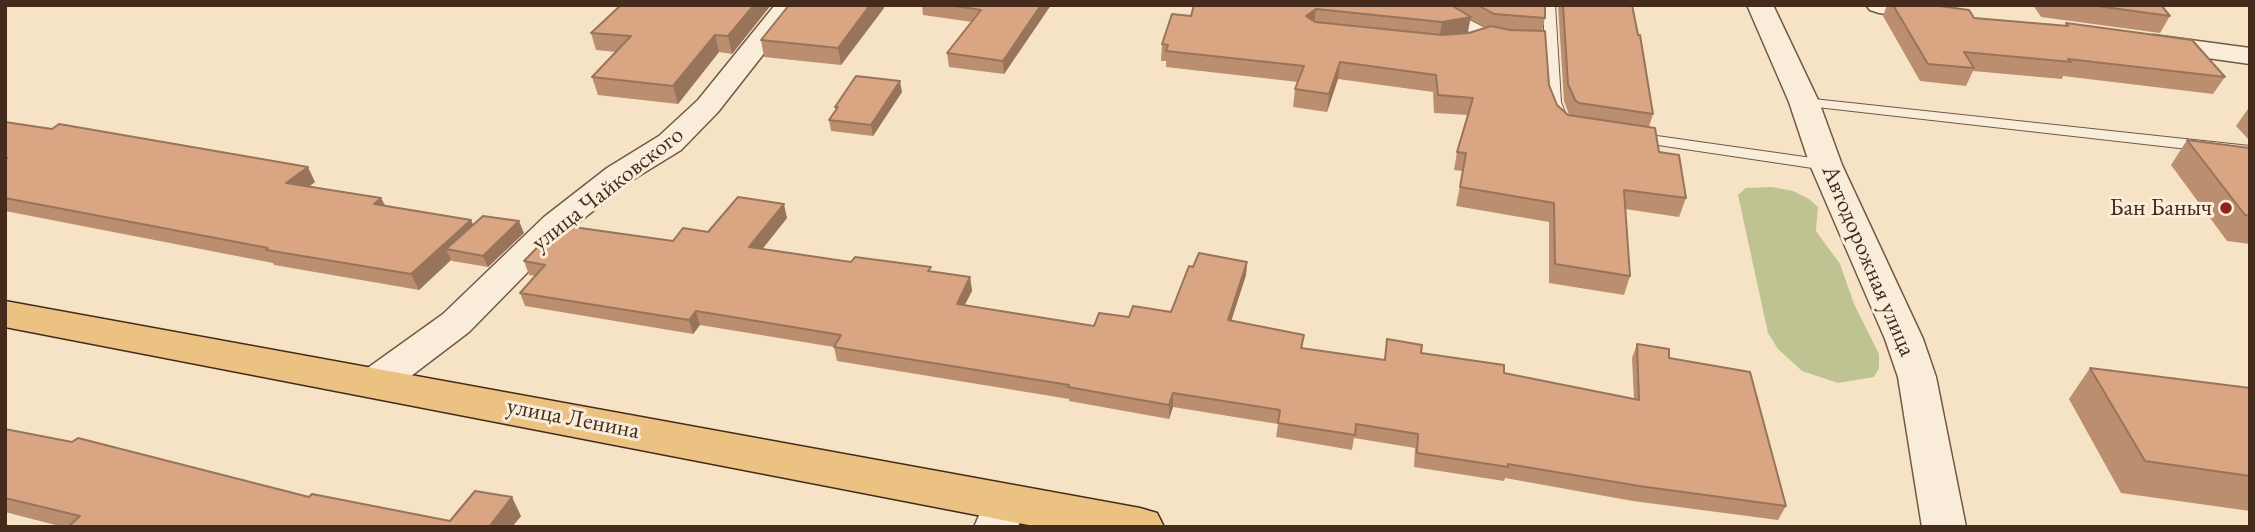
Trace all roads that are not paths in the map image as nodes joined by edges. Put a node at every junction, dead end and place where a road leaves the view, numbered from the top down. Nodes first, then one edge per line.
1 (789, 5) edge
2 (1430, 5) edge
3 (1549, 5) edge
4 (1760, 5) edge
5 (1879, 5) edge
6 (1961, 17) edge
7 (1486, 36) junction
8 (2126, 39) edge
9 (1517, 40) edge
10 (1466, 43) edge
11 (2250, 56) edge
12 (1804, 102) junction
13 (1569, 127) edge
14 (1622, 136) edge
15 (2250, 151) edge
16 (1826, 165) junction
17 (5, 314) edge
18 (376, 382) junction
19 (1001, 514) edge
20 (1140, 527) edge
21 (1944, 527) edge

1 - 18 street, улица Чайковского
2 - 7 lane
3 - 13 lane
4 - 12 street, Автодорожная улица
5 - 6 street
7 - 9 lane
7 - 10 lane
8 - 11 street
12 - 15 lane
12 - 16 street, Автодорожная улица
14 - 16 lane
16 - 21 street, Автодорожная улица
17 - 18 main road, улица Ленина
18 - 19 main road, улица Ленина
19 - 20 main road, улица Ленина

